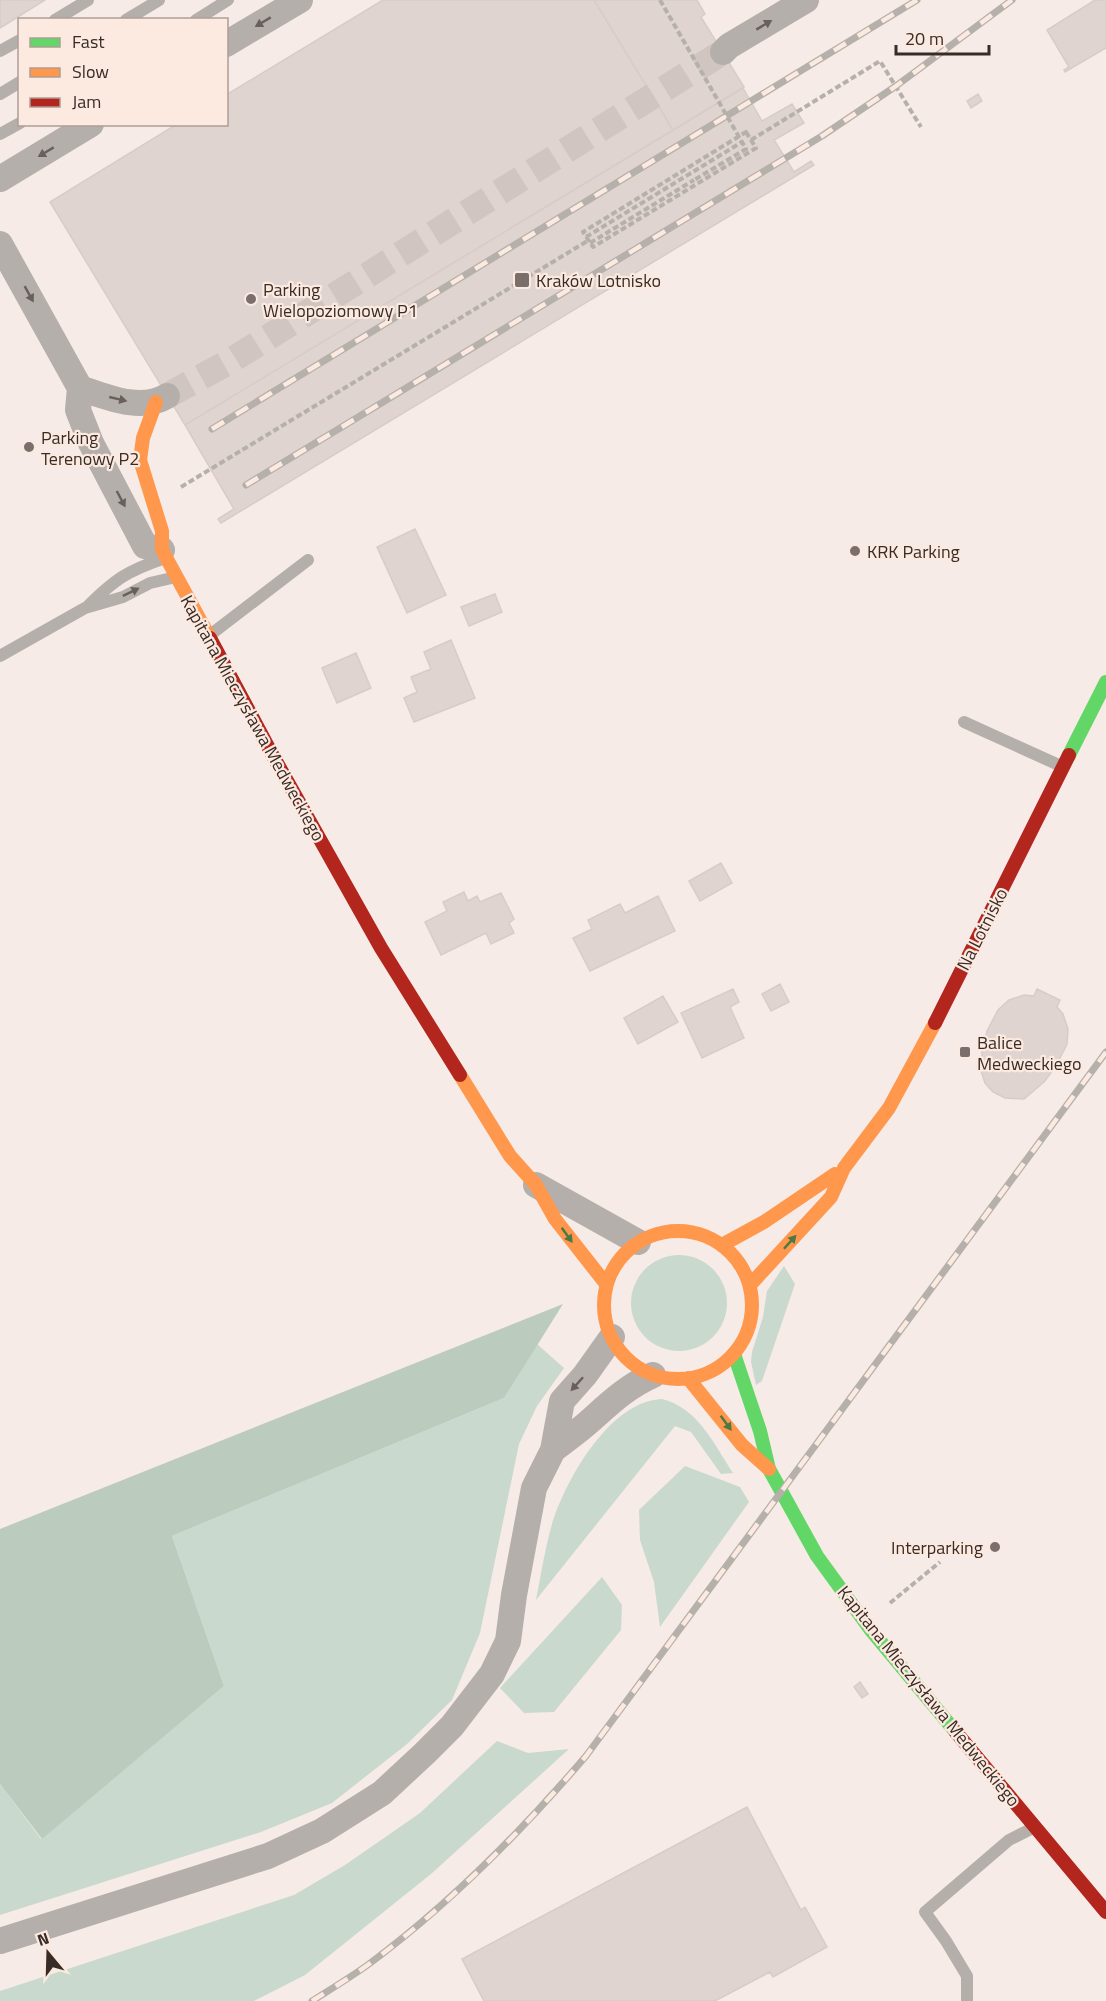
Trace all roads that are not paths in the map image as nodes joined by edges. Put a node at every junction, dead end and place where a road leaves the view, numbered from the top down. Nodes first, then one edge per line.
1 (88, 0) edge
2 (159, 0) edge
3 (228, 0) edge
4 (300, 0) edge
5 (806, 0) edge
6 (58, 18) edge
7 (129, 18) edge
8 (199, 18) edge
9 (18, 41) edge
10 (228, 43) edge
11 (0, 51) edge
12 (723, 52) tunnel mouth
13 (18, 83) edge
14 (0, 94) edge
15 (18, 124) edge
16 (88, 126) edge
17 (0, 134) edge
18 (0, 179) edge
19 (0, 244) edge
20 (80, 388) junction
21 (161, 399) joint
22 (164, 554) junction
23 (308, 560) dead end
24 (177, 577) junction
25 (85, 608) junction
26 (209, 636) junction
27 (0, 656) edge
28 (1106, 682) edge
29 (964, 722) dead end
30 (1064, 767) junction
31 (844, 1168) junction
32 (536, 1185) junction
33 (639, 1242) junction
34 (722, 1245) junction
35 (606, 1284) junction
36 (750, 1285) junction
37 (612, 1337) junction
38 (734, 1354) junction
39 (653, 1375) junction
40 (688, 1378) junction
41 (553, 1450) junction
42 (768, 1469) junction
43 (1036, 1826) junction
44 (1106, 1912) edge
45 (0, 1941) edge
46 (967, 2001) edge

1 - 6 lane
2 - 7 lane
3 - 8 lane
4 -> 10 street
12 -> 5 street
9 - 11 lane
13 - 14 lane
15 - 17 lane
16 -> 18 street
19 -> 20 street, Kapitana Mieczysława Medweckiego
20 -> 21 street
20 -> 22 street, Kapitana Mieczysława Medweckiego
21 - 22 main road
22 - 24 main road, Kapitana Mieczysława Medweckiego
22 - 25 lane
23 - 26 lane
25 -> 24 lane
24 - 26 main road, Kapitana Mieczysława Medweckiego
25 - 27 lane
26 - 32 main road, Kapitana Mieczysława Medweckiego
28 - 30 main road, Na Lotnisko
29 - 30 lane
30 - 31 main road, Na Lotnisko
31 - 34 main road, Na Lotnisko
36 -> 31 main road, Na Lotnisko
32 - 33 street, Kapitana Mieczysława Medweckiego
32 -> 35 main road, Kapitana Mieczysława Medweckiego
33 - 34 main road
33 - 35 main road
34 - 36 main road
35 - 37 main road
36 - 38 main road
37 - 39 main road
37 -> 41 street
38 - 40 main road
38 - 42 main road, Kapitana Mieczysława Medweckiego
39 - 40 main road
39 - 41 street
40 -> 42 main road, Kapitana Mieczysława Medweckiego
41 - 45 street
42 - 43 main road, Kapitana Mieczysława Medweckiego
43 - 44 main road, Kapitana Mieczysława Medweckiego
43 - 46 lane

